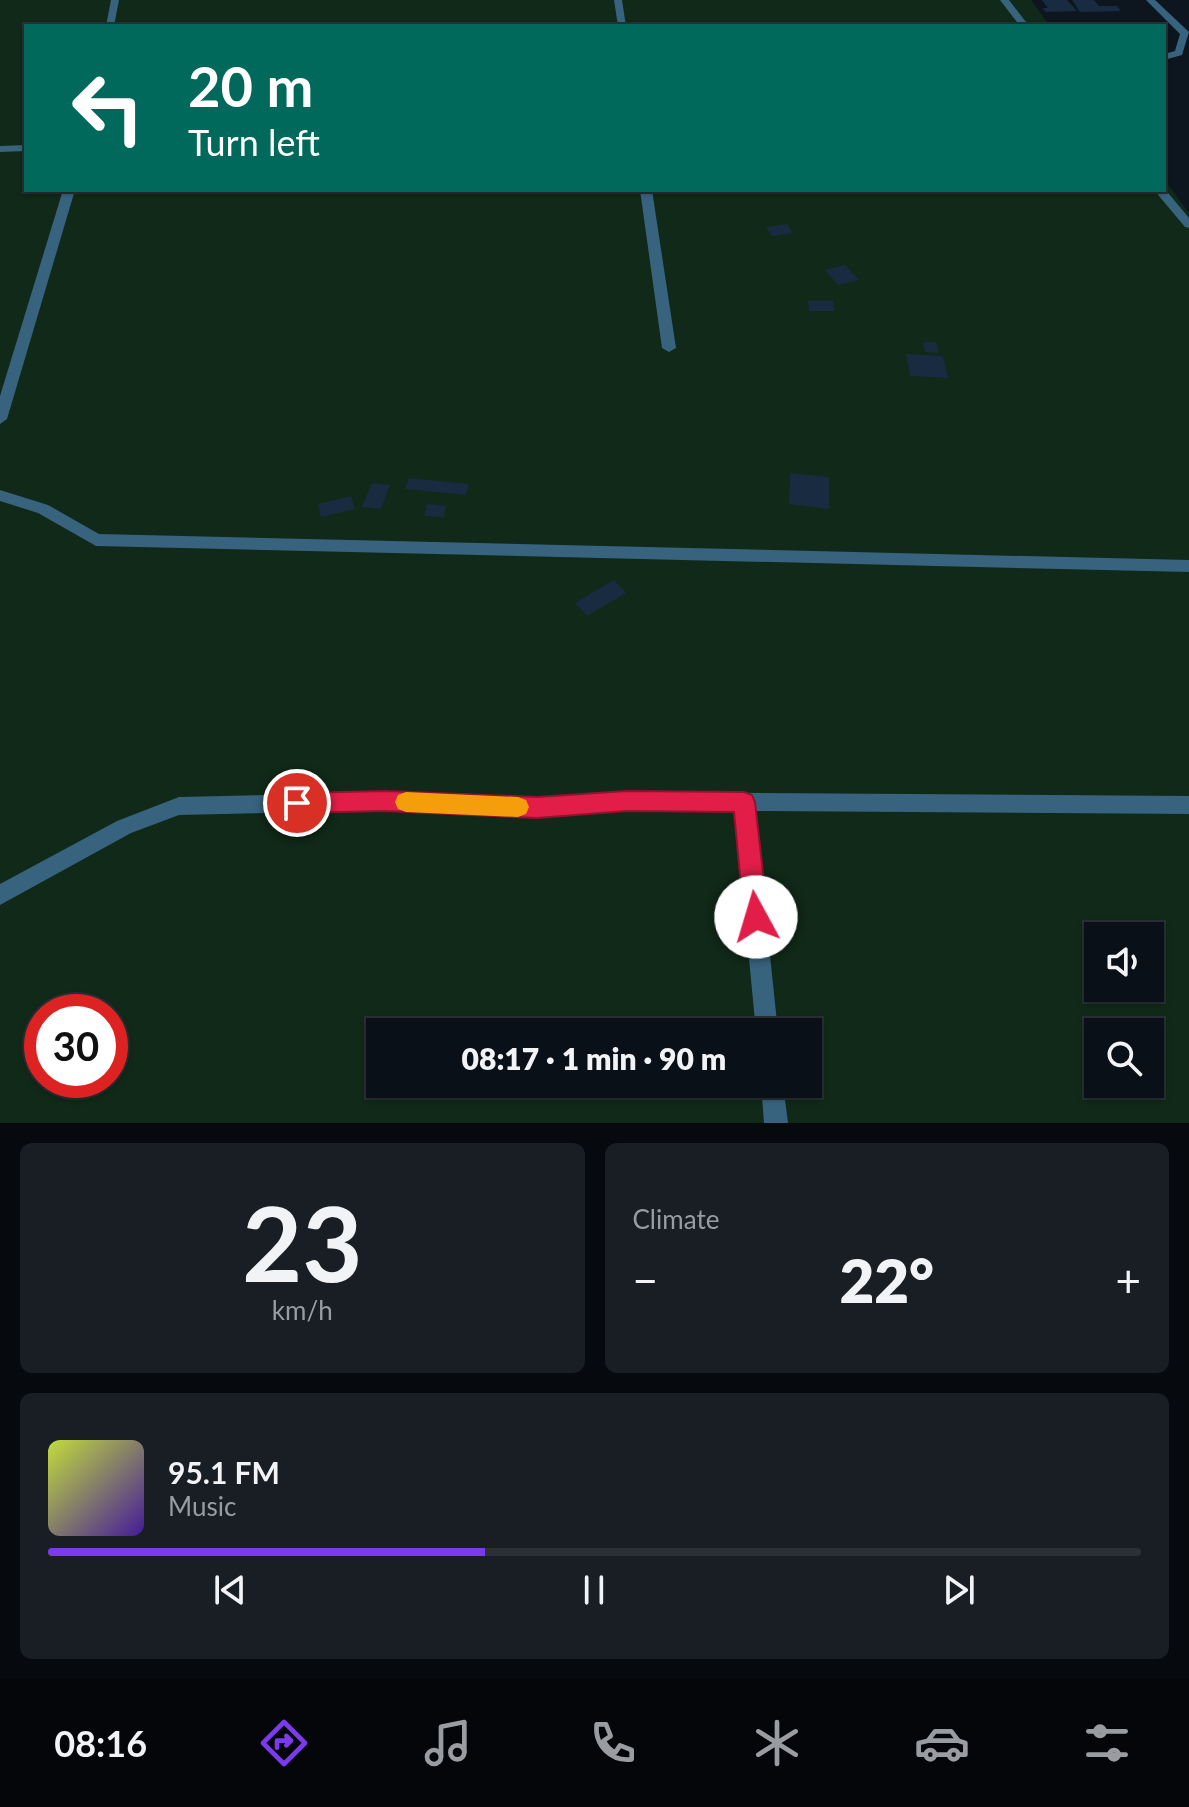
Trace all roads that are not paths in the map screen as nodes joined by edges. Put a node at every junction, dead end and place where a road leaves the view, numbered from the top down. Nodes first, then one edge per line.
1 (115, 0) edge
2 (618, 0) edge
3 (1004, 0) edge
4 (1150, 0) edge
5 (110, 24) edge
6 (622, 24) edge
7 (1023, 24) edge
8 (1187, 33) edge
9 (1166, 56) edge
10 (24, 148) edge
11 (0, 149) edge
12 (68, 192) edge
13 (646, 192) edge
14 (1162, 192) edge
15 (1189, 225) edge
16 (669, 348) dead end
17 (0, 419) edge
18 (0, 495) edge
19 (1189, 566) edge
20 (744, 802) junction
21 (1189, 805) edge
22 (0, 895) edge
23 (766, 1018) edge
24 (773, 1098) edge
25 (776, 1123) edge

1 - 5 street
2 - 6 street
3 - 7 street
4 - 8 street
8 - 9 street
10 - 11 street
12 - 17 street
13 - 16 street
14 - 15 street
18 - 19 street
20 - 21 street
20 - 22 street
20 - 23 street
24 - 25 street

